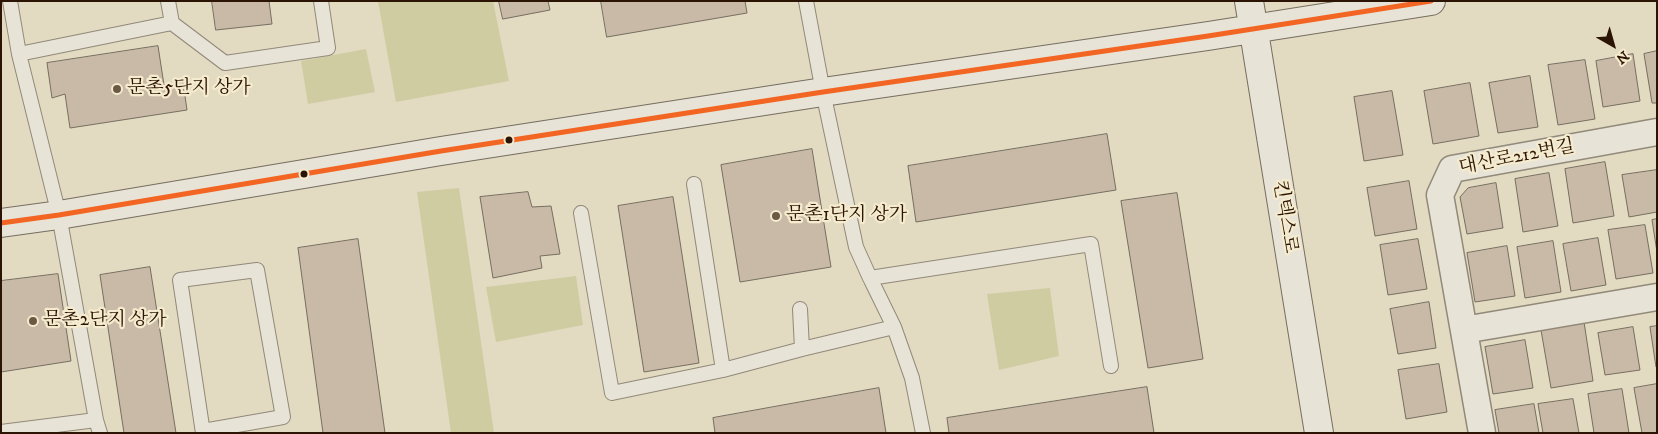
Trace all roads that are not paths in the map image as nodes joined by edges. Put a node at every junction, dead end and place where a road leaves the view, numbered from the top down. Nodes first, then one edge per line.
1 (168, 1) edge
2 (321, 1) edge
3 (806, 1) edge
4 (1249, 1) edge
5 (1431, 1) edge
6 (7, 6) edge
7 (172, 23) junction
8 (1253, 28) junction
9 (19, 54) junction
10 (823, 92) junction
11 (1657, 132) edge
12 (694, 184) dead end
13 (580, 213) dead end
14 (59, 215) junction
15 (1, 222) edge
16 (870, 278) junction
17 (1657, 297) edge
18 (800, 309) dead end
19 (894, 327) junction
20 (1464, 330) junction
21 (802, 349) junction
22 (1111, 366) dead end
23 (723, 370) junction
24 (98, 426) edge
25 (1, 432) edge
26 (203, 432) edge
27 (923, 433) edge
28 (1319, 433) edge
29 (1482, 433) edge

1 - 7 lane
2 - 7 lane
3 - 10 lane
4 - 8 main road, 킨텍스로
5 - 8 main road
6 - 9 lane
7 - 9 lane
8 - 10 main road
8 - 28 main road, 킨텍스로
9 - 14 lane
10 - 14 main road
10 - 16 lane
11 - 20 street, 대산로212번길
12 - 23 lane
13 - 23 lane
14 - 15 main road
14 - 24 lane
16 - 19 lane
16 - 22 lane
17 - 20 street
18 - 21 lane
19 - 21 lane
19 - 27 lane
20 - 29 street, 대산로212번길
21 - 23 lane
24 - 25 lane
26 - 26 lane

